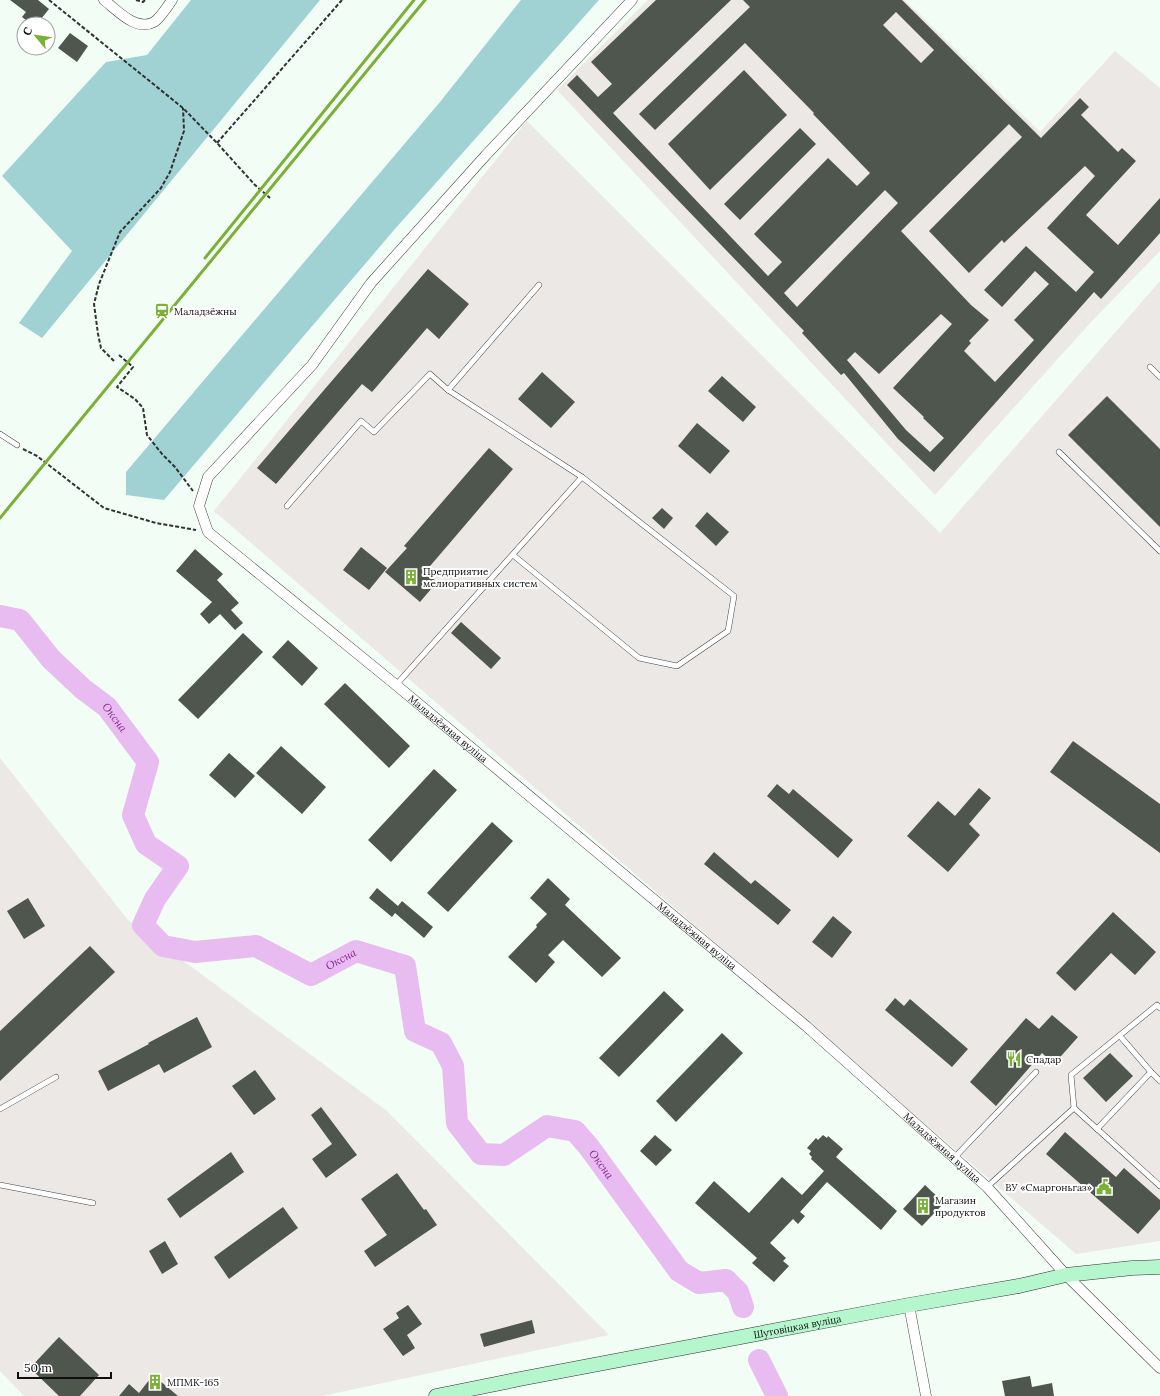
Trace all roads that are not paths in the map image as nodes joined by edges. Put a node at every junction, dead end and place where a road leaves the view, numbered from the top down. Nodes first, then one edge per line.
1 (104, 0) edge
2 (172, 0) edge
3 (632, 0) edge
4 (539, 285) dead end
5 (1150, 368) dead end
6 (1160, 377) edge
7 (448, 390) junction
8 (0, 434) edge
9 (17, 446) road end
10 (1059, 452) dead end
11 (582, 477) junction
12 (287, 506) dead end
13 (1160, 551) edge
14 (513, 555) junction
15 (396, 685) junction
16 (1160, 1008) edge
17 (1120, 1036) junction
18 (1036, 1072) dead end
19 (1151, 1072) junction
20 (56, 1077) dead end
21 (1160, 1081) edge
22 (1074, 1108) junction
23 (0, 1109) edge
24 (1097, 1129) junction
25 (955, 1157) junction
26 (0, 1185) edge
27 (1160, 1186) edge
28 (987, 1187) junction
29 (93, 1203) dead end
30 (1160, 1267) edge
31 (1066, 1275) junction
32 (910, 1305) junction
33 (1160, 1368) edge
34 (436, 1396) edge
35 (926, 1396) edge

1 - 2 street
3 - 15 street, Маладзёжная вуліца
4 - 7 lane
5 - 6 lane
7 - 11 lane
7 - 12 lane
8 - 9 lane
10 - 13 lane
11 - 14 lane
11 - 14 lane
14 - 15 lane
15 - 25 street, Маладзёжная вуліца
16 - 17 lane
17 - 19 lane
17 - 22 lane
18 - 25 lane
19 - 21 lane
19 - 24 lane
20 - 23 lane
22 - 24 lane
22 - 28 lane
24 - 27 lane
25 - 28 street, Маладзёжная вуліца
26 - 29 lane
28 - 31 street, Маладзёжная вуліца
30 - 31 main road, Шутовіцкая вуліца
31 - 32 main road, Шутовіцкая вуліца
31 - 33 street, Маладзёжная вуліца
32 - 34 main road, Шутовіцкая вуліца
32 - 35 street

